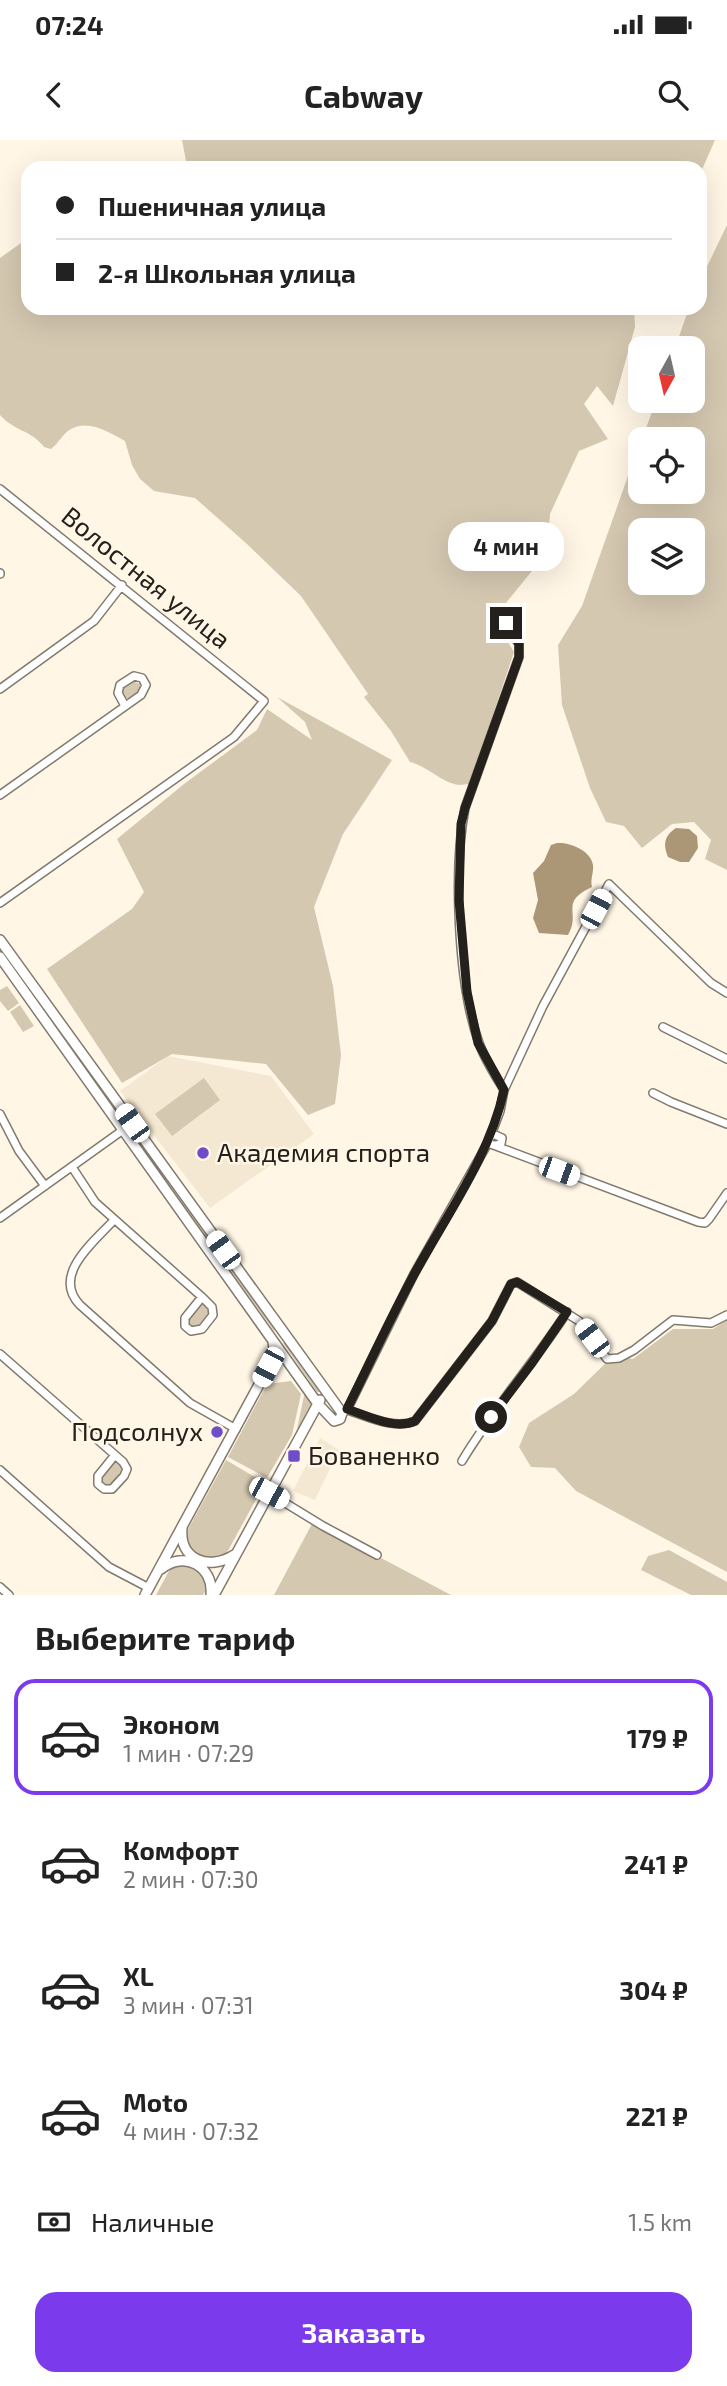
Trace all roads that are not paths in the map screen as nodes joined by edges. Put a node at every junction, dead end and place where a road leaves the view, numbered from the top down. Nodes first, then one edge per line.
1 (0, 489) edge
2 (122, 585) junction
3 (506, 623) dead end
4 (0, 689) edge
5 (125, 706) dead end
6 (0, 795) edge
7 (0, 903) edge
8 (0, 940) edge
9 (0, 957) edge
10 (727, 993) edge
11 (663, 1027) dead end
12 (727, 1059) edge
13 (504, 1090) junction
14 (653, 1093) dead end
15 (0, 1114) edge
16 (727, 1124) edge
17 (123, 1130) junction
18 (490, 1143) junction
19 (72, 1167) junction
20 (45, 1186) junction
21 (178, 1187) junction
22 (727, 1193) edge
23 (169, 1194) junction
24 (0, 1218) edge
25 (114, 1220) junction
26 (202, 1297) junction
27 (567, 1312) junction
28 (727, 1315) edge
29 (284, 1334) junction
30 (273, 1341) junction
31 (0, 1354) edge
32 (325, 1391) junction
33 (318, 1404) junction
34 (341, 1414) junction
35 (236, 1429) junction
36 (115, 1455) junction
37 (461, 1461) dead end
38 (0, 1470) edge
39 (269, 1493) junction
40 (183, 1526) junction
41 (237, 1553) junction
42 (377, 1555) dead end
43 (157, 1573) junction
44 (0, 1587) edge
45 (147, 1591) edge
46 (9, 1595) edge
47 (213, 1595) edge

1 - 2 street, Волостная улица
2 - 4 street
2 - 7 street, Волостная улица
3 - 13 street
5 - 6 street
8 - 21 street
9 - 17 street
10 - 13 street
11 - 12 street
13 - 18 street
14 - 16 street
15 - 20 street
17 - 19 street
17 - 23 street
18 - 22 street
18 - 34 street
19 - 20 street
19 - 25 street
20 - 24 street
21 - 23 street
21 - 29 street
23 - 30 street
25 - 26 street
25 - 35 street
26 - 26 street
27 - 28 street
27 - 34 street
27 - 37 street
29 - 30 street
29 - 32 street
30 - 33 street
30 - 35 street
31 - 36 street
32 - 33 street
32 - 34 street
33 - 34 street
33 - 39 street
35 - 40 street
36 - 36 street
38 - 45 street
39 - 41 street
39 - 42 street
40 - 41 street
40 - 43 street
41 - 47 street
43 - 45 street
43 - 47 street
44 - 46 street

